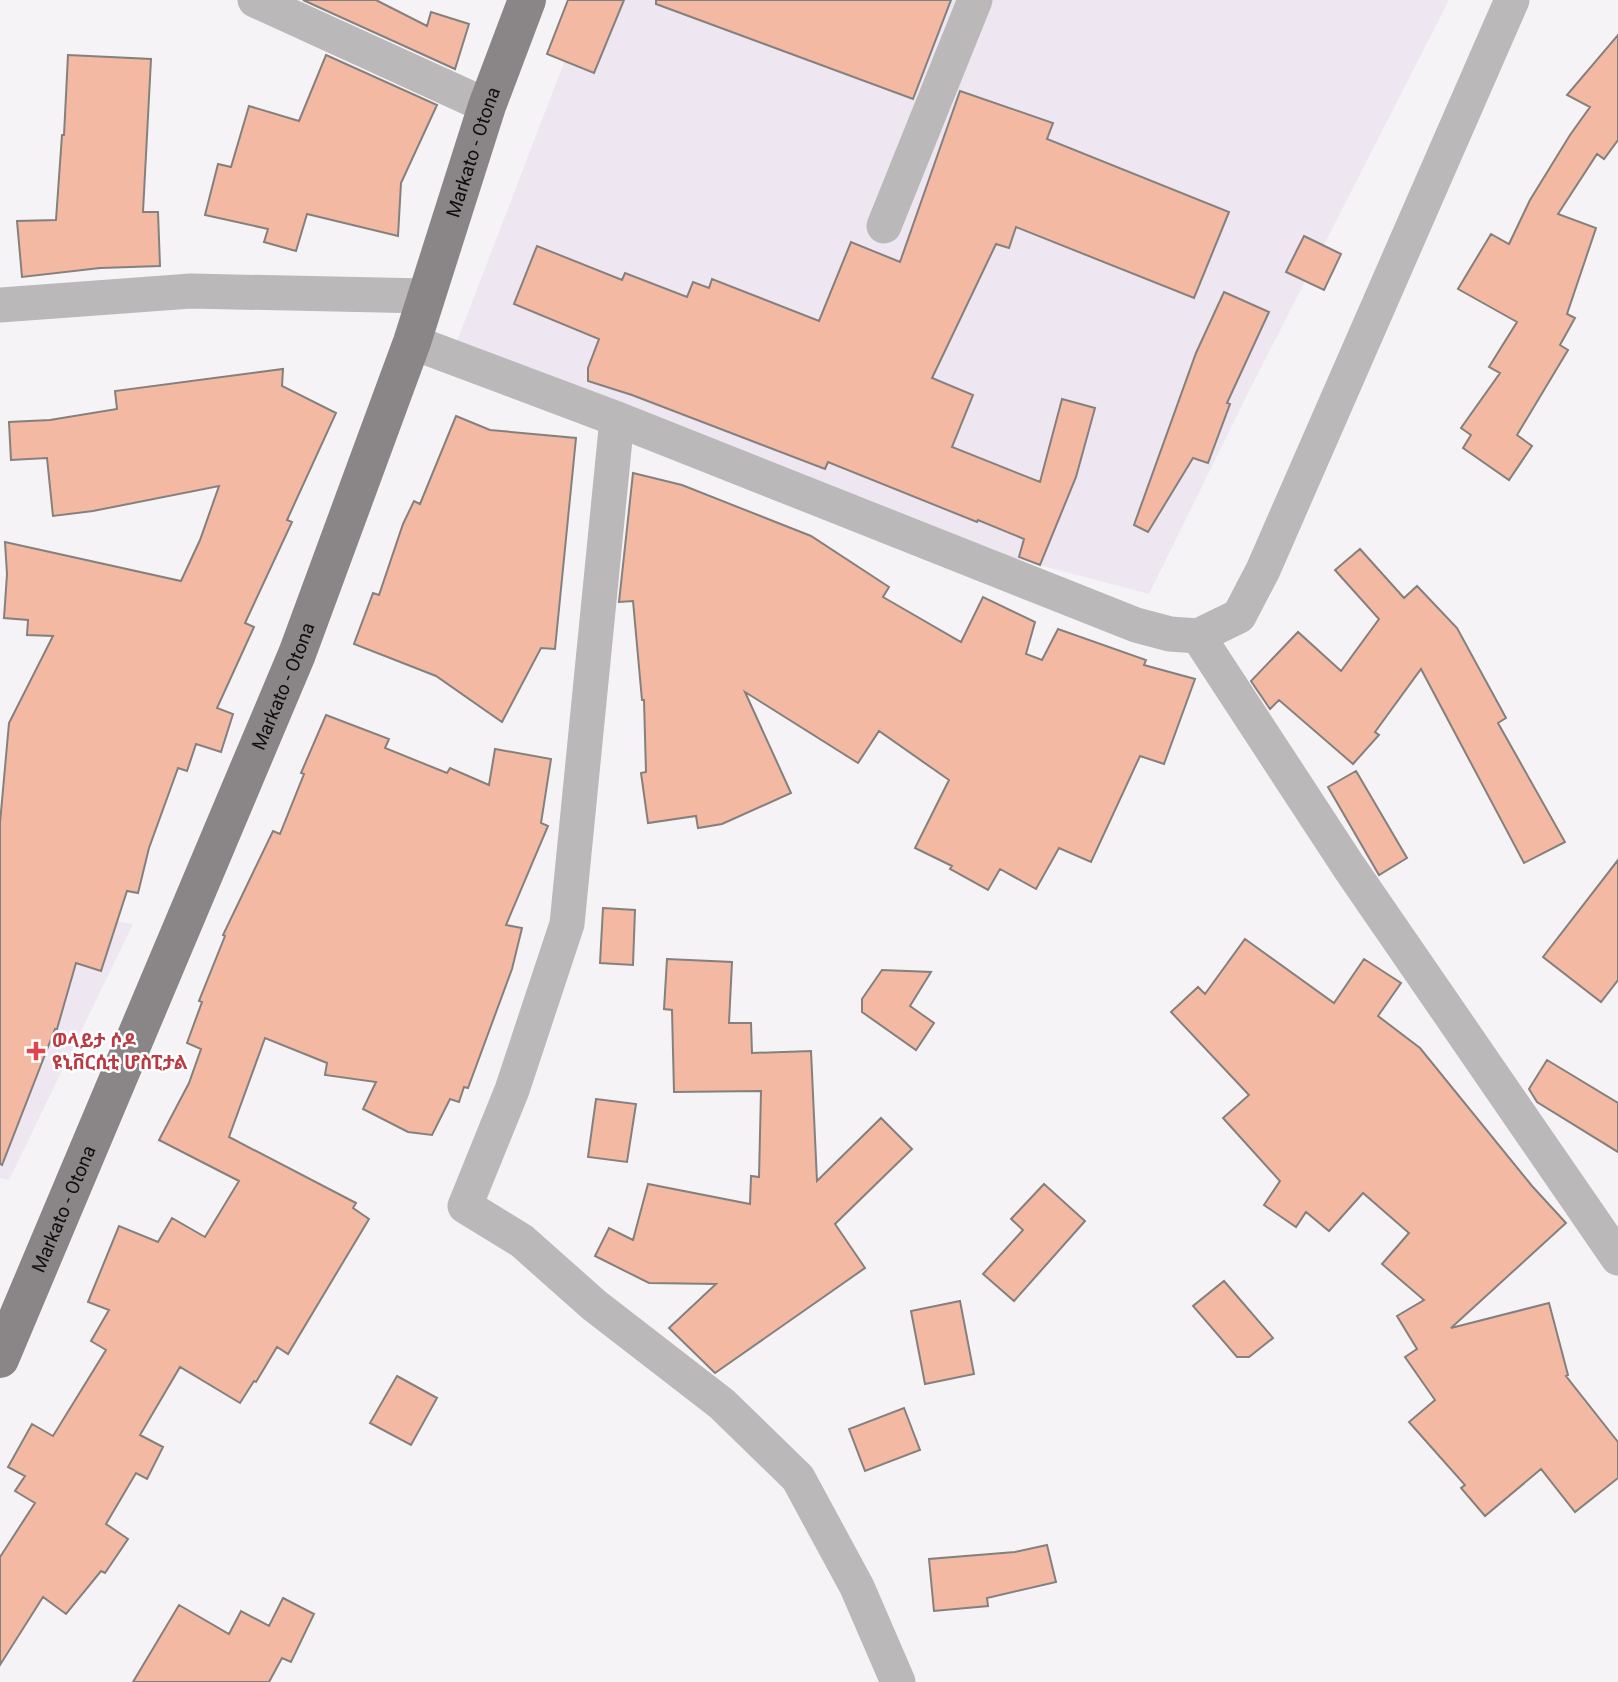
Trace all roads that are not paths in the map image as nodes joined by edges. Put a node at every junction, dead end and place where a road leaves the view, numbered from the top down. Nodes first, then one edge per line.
1 (255, 0) edge
2 (527, 0) edge
3 (975, 0) edge
4 (1512, 0) edge
5 (487, 106) junction
6 (884, 226) dead end
7 (426, 296) junction
8 (0, 306) edge
9 (412, 342) junction
10 (617, 419) junction
11 (1198, 636) junction
12 (1618, 1258) edge
13 (0, 1359) edge
14 (898, 1682) edge

1 - 5 street
2 - 5 main road, Markato - Otona
3 - 6 street
4 - 11 street
5 - 7 main road, Markato - Otona
7 - 8 street
7 - 9 main road, Markato - Otona
9 - 10 street
9 - 13 main road, Markato - Otona
10 - 11 street
10 - 14 street
11 - 12 street

